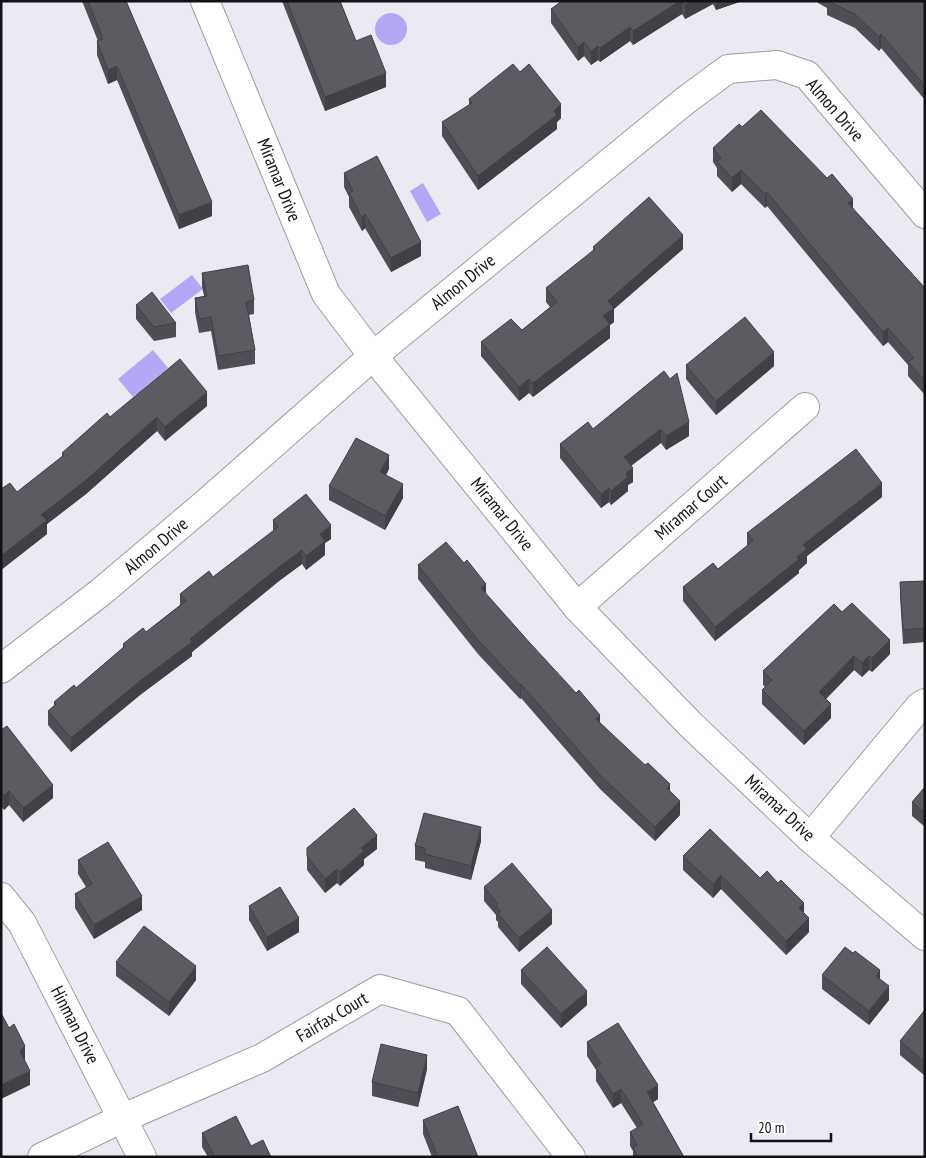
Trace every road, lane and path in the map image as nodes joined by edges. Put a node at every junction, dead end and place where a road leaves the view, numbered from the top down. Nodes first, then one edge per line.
1 (205, 1) edge
2 (925, 214) edge
3 (373, 356) junction
4 (805, 407) dead end
5 (577, 607) junction
6 (1, 669) edge
7 (925, 703) edge
8 (810, 838) junction
9 (1, 896) edge
10 (925, 936) edge
11 (123, 1118) junction
12 (42, 1157) edge
13 (142, 1157) edge
14 (572, 1157) edge

1 - 3 street, Miramar Drive
2 - 3 street, Almon Drive
3 - 5 street, Miramar Drive
3 - 6 street, Almon Drive
4 - 5 street, Miramar Court
5 - 8 street, Miramar Drive
7 - 8 street
8 - 10 street, Miramar Drive
9 - 11 street, Hinman Drive
11 - 12 street, Fairfax Court
11 - 13 street, Hinman Drive
11 - 14 street, Fairfax Court

